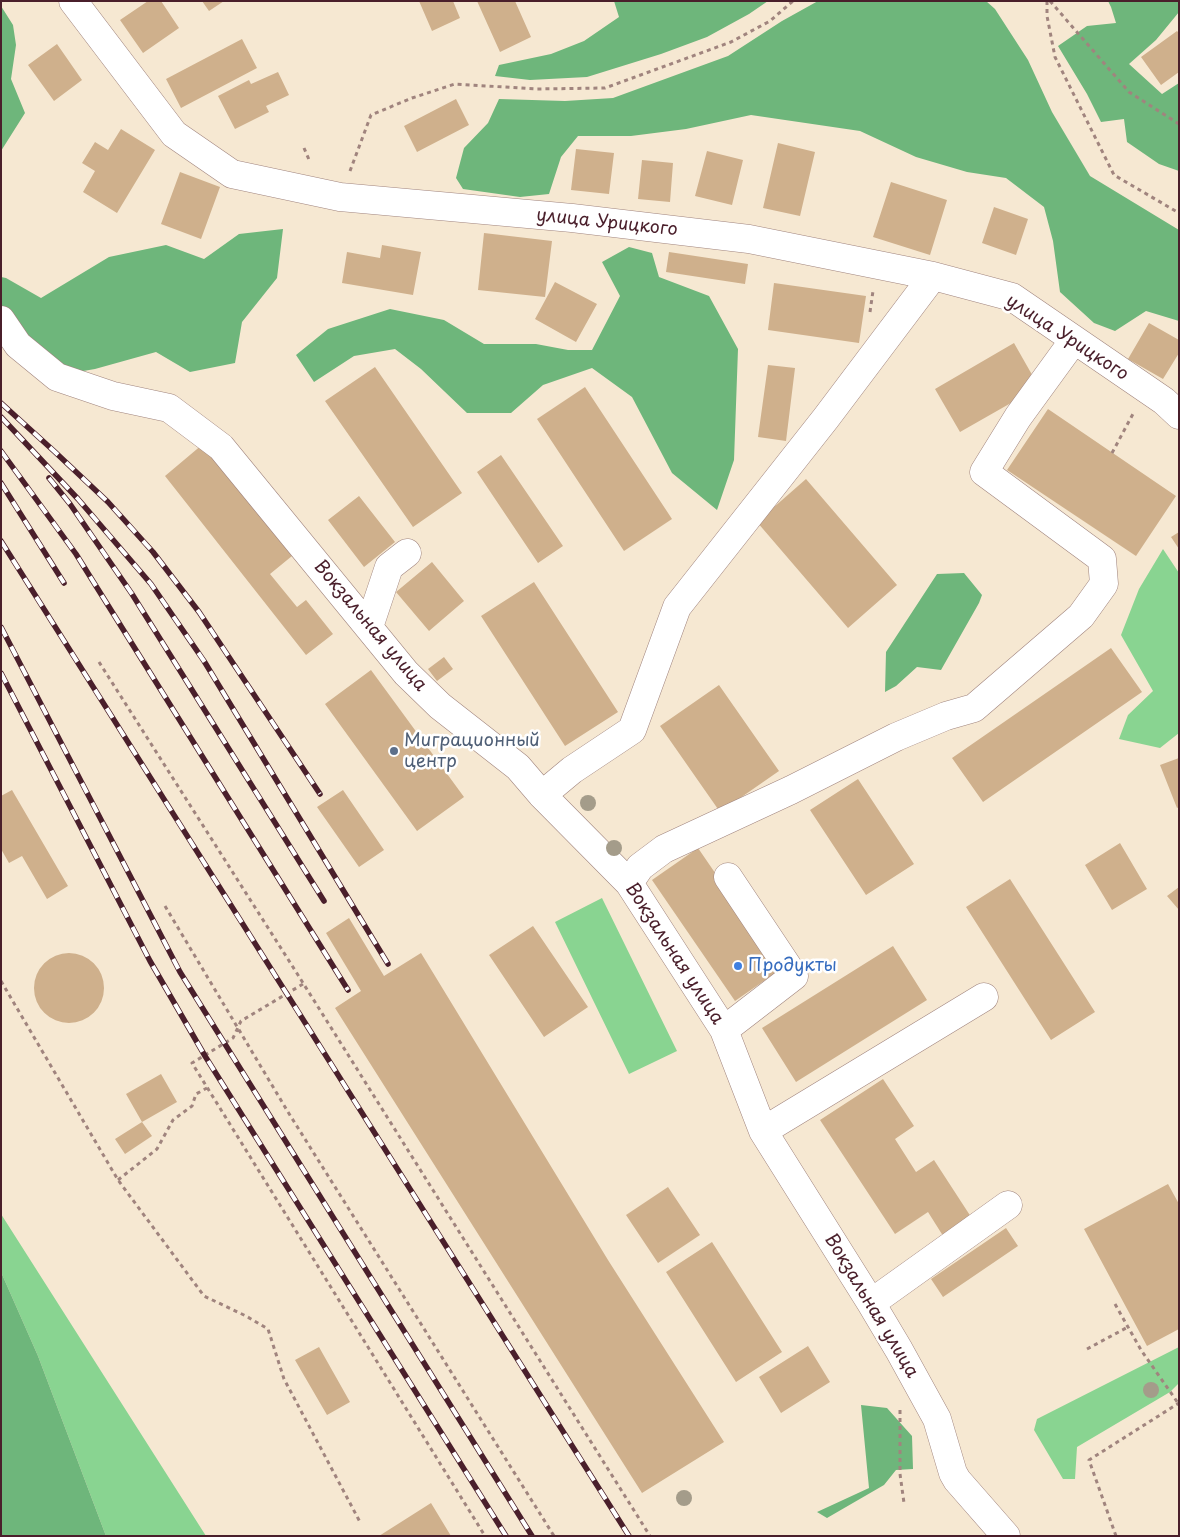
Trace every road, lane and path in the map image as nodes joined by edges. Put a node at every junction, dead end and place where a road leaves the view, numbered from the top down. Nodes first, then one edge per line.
1 (793, 1) edge
2 (1048, 1) edge
3 (78, 3) edge
4 (1179, 124) edge
5 (340, 197) junction
6 (1179, 213) edge
7 (933, 276) junction
8 (1, 320) edge
9 (1074, 340) junction
10 (1148, 390) junction
11 (1179, 415) edge
12 (1112, 453) dead end
13 (407, 553) dead end
14 (369, 627) junction
15 (99, 662) dead end
16 (542, 795) junction
17 (728, 877) dead end
18 (629, 883) junction
19 (165, 906) dead end
20 (1, 981) edge
21 (303, 984) junction
22 (984, 997) dead end
23 (236, 1028) junction
24 (724, 1030) junction
25 (207, 1088) junction
26 (763, 1131) junction
27 (118, 1180) junction
28 (1008, 1205) dead end
29 (871, 1303) junction
30 (1115, 1304) dead end
31 (1128, 1327) junction
32 (1086, 1349) dead end
33 (1179, 1403) edge
34 (360, 1522) dead end
35 (486, 1536) edge
36 (554, 1536) edge
37 (650, 1536) edge
38 (1006, 1536) edge
39 (1116, 1536) edge

1 - 5 path
2 - 4 path
2 - 6 path
3 - 5 street, улица Урицкого
5 - 7 street, улица Урицкого
7 - 9 street, улица Урицкого
7 - 16 street
8 - 14 street, Вокзальная улица
9 - 10 street, улица Урицкого
9 - 18 street
10 - 11 street, улица Урицкого
10 - 12 path
13 - 14 street
14 - 16 street, Вокзальная улица
15 - 21 path
16 - 18 street, Вокзальная улица
17 - 24 street
18 - 24 street, Вокзальная улица
19 - 23 path
20 - 27 path
21 - 23 path
21 - 37 path
22 - 26 street
23 - 25 path
23 - 36 path
24 - 26 street, Вокзальная улица
25 - 27 path
25 - 35 path
26 - 29 street, Вокзальная улица
27 - 34 path
28 - 29 street
29 - 38 street, Вокзальная улица
30 - 31 path
31 - 32 path
31 - 33 path
33 - 39 path

